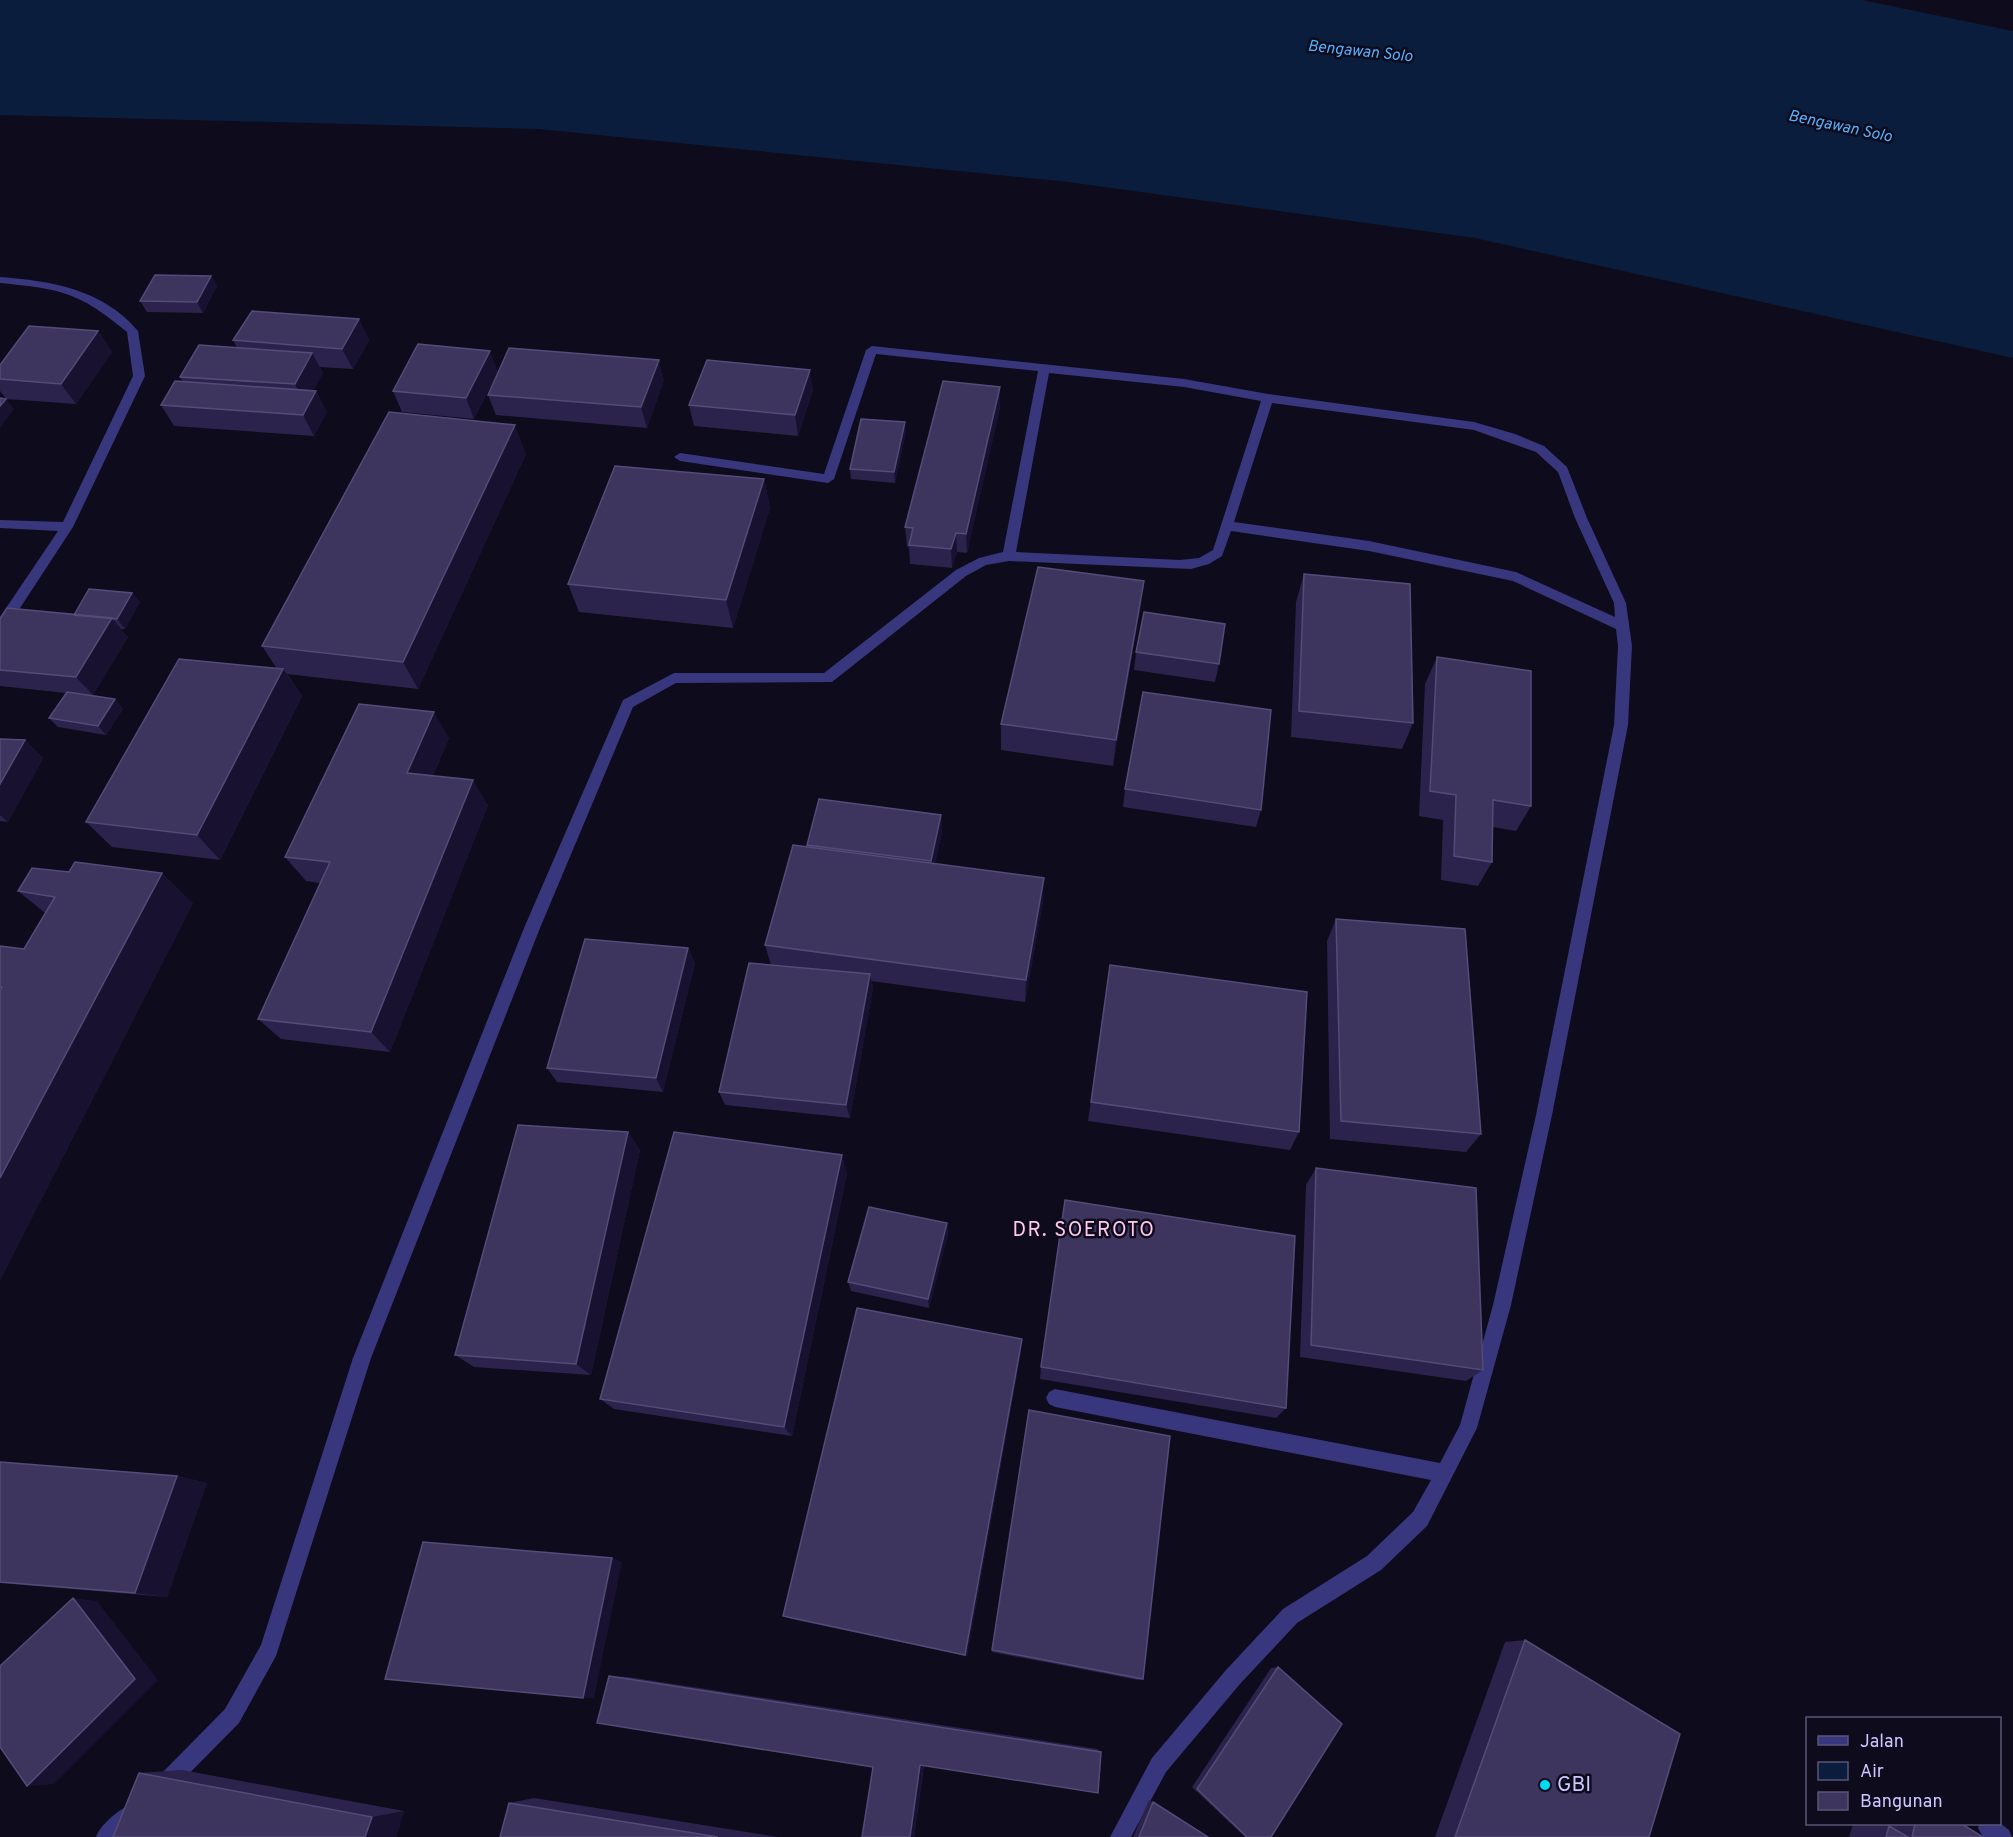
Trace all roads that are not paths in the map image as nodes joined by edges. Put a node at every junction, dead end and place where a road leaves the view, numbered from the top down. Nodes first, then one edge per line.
1 (0, 280) edge
2 (1044, 368) junction
3 (1268, 398) junction
4 (680, 457) dead end
5 (0, 524) edge
6 (1227, 526) junction
7 (67, 527) junction
8 (1009, 556) junction
9 (1623, 626) junction
10 (0, 627) edge
11 (1055, 1398) edge
12 (1444, 1473) junction
13 (158, 1792) edge
14 (141, 1807) edge
15 (106, 1837) edge
16 (1120, 1837) edge

1 - 7 street
2 - 3 street
2 - 4 street
2 - 8 street
3 - 6 street
3 - 9 street
5 - 7 street
6 - 8 street
6 - 9 street
7 - 10 street
8 - 13 street
9 - 12 street
11 - 12 street
12 - 16 street
14 - 15 street

